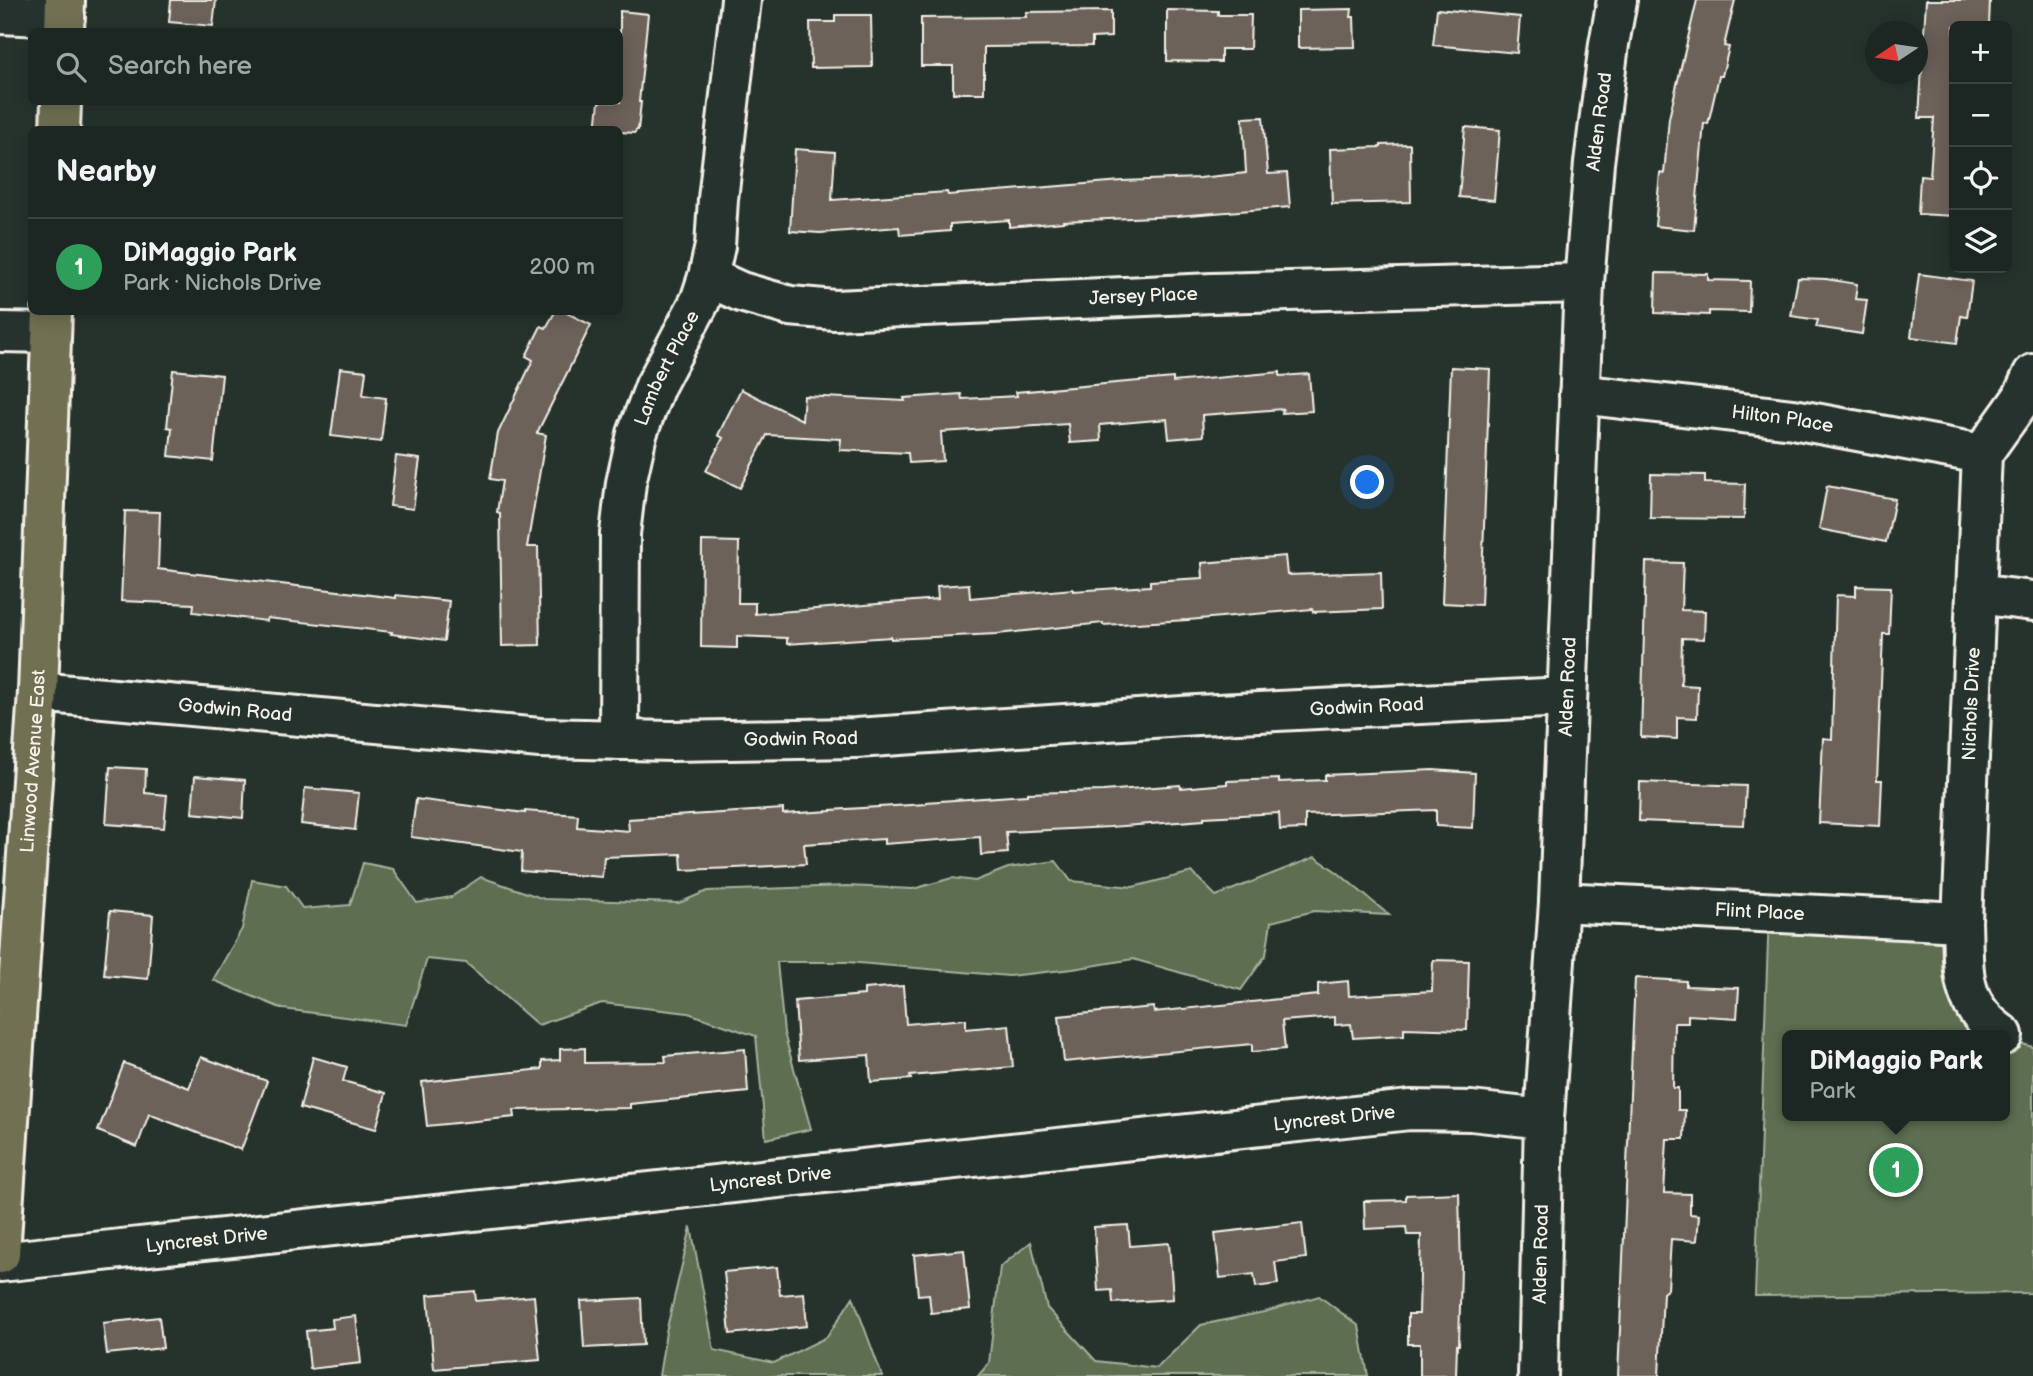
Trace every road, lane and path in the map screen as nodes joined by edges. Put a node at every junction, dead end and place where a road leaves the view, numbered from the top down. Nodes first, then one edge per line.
1 (741, 0) edge
2 (1617, 0) edge
3 (0, 14) edge
4 (65, 16) edge
5 (61, 105) edge
6 (60, 126) edge
7 (708, 277) junction
8 (1584, 283) junction
9 (51, 322) edge
10 (0, 332) edge
11 (2033, 374) edge
12 (1579, 394) junction
13 (1982, 454) junction
14 (1976, 594) junction
15 (2033, 601) edge
16 (38, 692) junction
17 (1566, 697) junction
18 (619, 740) junction
19 (1559, 902) junction
20 (1962, 922) junction
21 (1996, 1030) edge
22 (2010, 1040) edge
23 (2033, 1047) edge
24 (1544, 1119) junction
25 (0, 1254) edge
26 (0, 1262) edge
27 (1538, 1376) edge

1 - 7 street, Lambert Place
2 - 8 street, Alden Road
3 - 4 street
5 - 6 main road
7 - 8 street, Jersey Place
7 - 18 street, Lambert Place
8 - 12 street, Alden Road
9 - 10 street
9 - 16 main road, Linwood Avenue East
11 - 13 street
12 - 13 street, Hilton Place
12 - 17 street, Alden Road
13 - 14 street, Nichols Drive
14 - 15 street
14 - 20 street, Nichols Drive
16 - 18 street, Godwin Road
16 - 25 main road, Linwood Avenue East
17 - 18 street, Godwin Road
17 - 19 street, Alden Road
19 - 20 street, Flint Place
19 - 24 street, Alden Road
20 - 21 street, Nichols Drive
22 - 23 street, Nichols Drive
24 - 26 street, Lyncrest Drive
24 - 27 street, Alden Road

